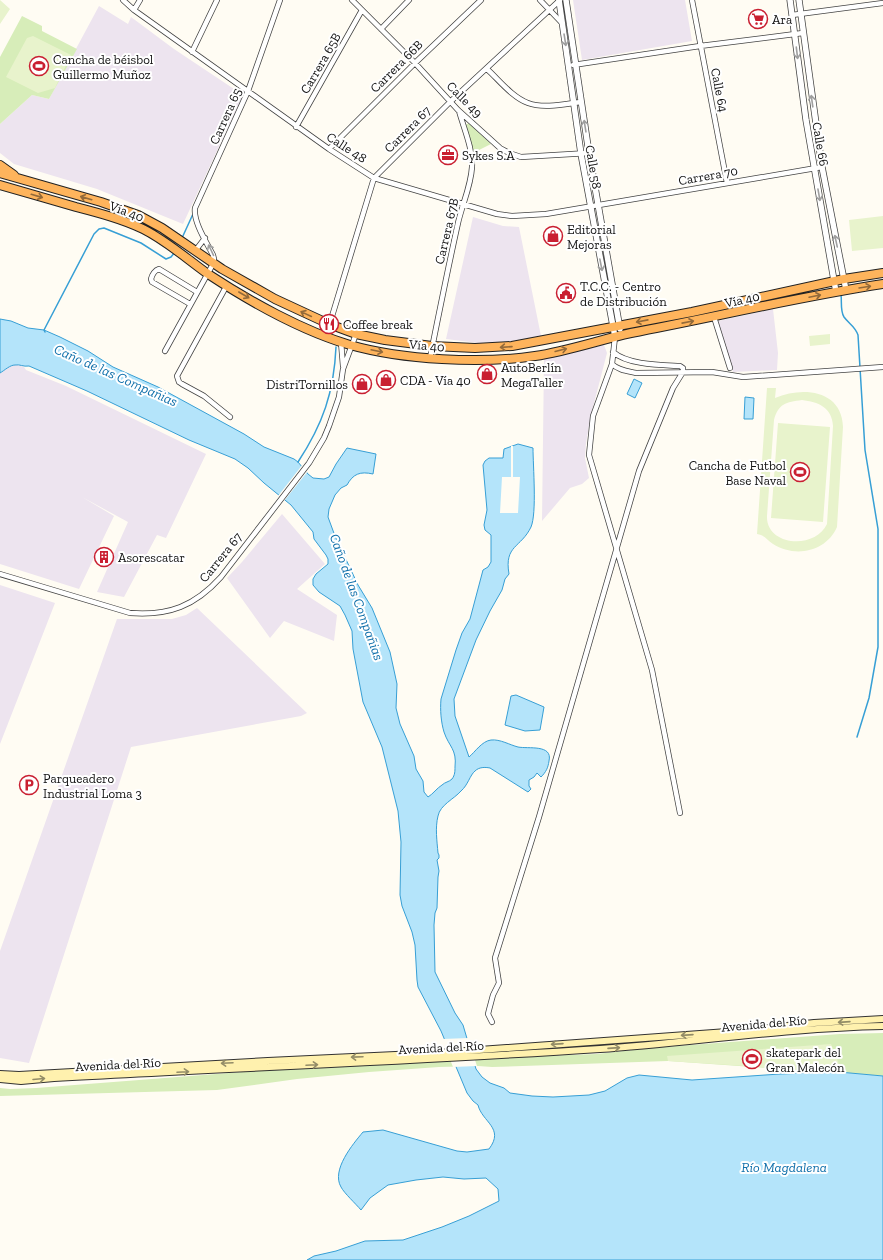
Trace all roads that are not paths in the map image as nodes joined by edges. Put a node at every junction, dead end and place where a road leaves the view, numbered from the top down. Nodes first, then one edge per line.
1 (123, 0) edge
2 (140, 0) edge
3 (217, 0) edge
4 (280, 0) edge
5 (352, 0) edge
6 (408, 0) edge
7 (481, 0) edge
8 (540, 0) edge
9 (559, 0) edge
10 (566, 0) edge
11 (692, 0) edge
12 (790, 0) edge
13 (799, 0) edge
14 (883, 3) edge
15 (134, 10) junction
16 (362, 10) junction
17 (550, 10) junction
18 (800, 14) junction
19 (792, 15) junction
20 (562, 24) junction
21 (381, 29) junction
22 (803, 33) junction
23 (795, 34) junction
24 (700, 46) junction
25 (192, 52) junction
26 (415, 63) junction
27 (575, 65) junction
28 (569, 66) junction
29 (487, 69) junction
30 (808, 70) junction
31 (799, 71) junction
32 (248, 91) junction
33 (450, 102) junction
34 (581, 102) junction
35 (573, 103) junction
36 (458, 110) junction
37 (815, 119) junction
38 (806, 120) junction
39 (296, 127) junction
40 (329, 149) junction
41 (589, 153) junction
42 (581, 154) junction
43 (0, 165) edge
44 (822, 167) junction
45 (814, 168) junction
46 (0, 173) edge
47 (374, 178) junction
48 (26, 181) junction
49 (727, 183) junction
50 (0, 185) edge
51 (101, 202) junction
52 (462, 204) junction
53 (598, 206) junction
54 (590, 207) junction
55 (96, 213) junction
56 (205, 238) junction
57 (194, 250) junction
58 (213, 264) junction
59 (208, 273) junction
60 (883, 273) edge
61 (844, 279) junction
62 (834, 281) junction
63 (883, 284) edge
64 (227, 285) junction
65 (846, 290) junction
66 (197, 292) junction
67 (836, 292) junction
68 (190, 304) junction
69 (714, 317) junction
70 (329, 324) junction
71 (616, 327) junction
72 (356, 334) junction
73 (326, 336) junction
74 (618, 336) junction
75 (341, 342) junction
76 (352, 345) junction
77 (432, 346) junction
78 (165, 351) dead end
79 (613, 352) junction
80 (430, 358) junction
81 (612, 364) junction
82 (883, 367) edge
83 (730, 368) dead end
84 (343, 369) junction
85 (683, 372) junction
86 (230, 417) dead end
87 (616, 547) junction
88 (0, 574) edge
89 (680, 812) dead end
90 (883, 1019) edge
91 (492, 1022) dead end
92 (883, 1026) edge
93 (477, 1053) junction
94 (438, 1056) junction
95 (0, 1074) edge
96 (0, 1079) edge

1 - 15 street, Calle 48
2 - 15 street
3 - 25 street
4 - 32 street, Carrera 65
5 - 16 street, Calle 49
6 - 21 street
7 - 26 street, Carrera 66B
8 - 17 street
9 - 17 street, Carrera 67
9 - 20 street, Calle 58
10 - 27 street, Calle 58
11 - 24 street, Calle 64
12 - 19 street, Calle 66
13 - 18 street, Calle 66
14 - 18 street
15 - 25 street, Calle 48
16 - 21 street, Calle 49
16 - 39 street, Carrera 65B
17 - 20 street
17 - 29 street, Carrera 67
18 - 19 street
18 - 22 street, Calle 66
19 - 23 street, Calle 66
20 -> 28 street, Calle 58
21 - 26 street, Calle 49
22 - 23 street
22 - 30 street, Calle 66
23 - 24 street
23 -> 31 street, Calle 66
24 - 27 street
24 - 49 street, Calle 64
25 - 32 street, Calle 48
26 - 33 street, Calle 49
26 - 40 street, Carrera 66B
27 - 28 street
27 - 34 street, Calle 58
28 - 35 street, Calle 58
29 - 33 street, Carrera 67
29 - 35 street
30 - 31 street
37 -> 30 street, Calle 66
31 - 38 street, Calle 66
32 - 39 street, Calle 48
32 - 56 street, Carrera 65
33 - 36 street, Calle 49
33 - 47 street, Carrera 67
34 - 35 street
41 -> 34 street, Calle 58
35 - 42 street, Calle 58
36 - 42 street, Calle 49
36 - 52 street, Carrera 67B
37 - 38 street
37 - 44 street, Calle 66
38 - 45 street, Calle 66
39 - 40 street, Calle 48
40 - 47 street, Calle 48
41 - 42 street, Calle 49
41 - 53 street, Calle 58
42 - 54 street, Calle 58
43 - 48 highway
44 - 45 street, Carrera 70
61 -> 44 street, Calle 66
45 - 49 street, Carrera 70
45 -> 62 street, Calle 66
46 - 48 highway, Vía 40
47 - 52 street, Calle 48
47 - 70 street, Carrera 67
51 -> 48 highway, Vía 40
49 - 53 street, Carrera 70
50 -> 55 highway, Vía 40
51 - 55 highway
51 - 57 highway, Vía 40
52 - 54 street, Calle 48
52 - 77 street, Carrera 67B
53 - 54 street, Calle 48
53 - 71 street, Calle 58
54 -> 71 street, Calle 58
55 - 59 highway, Vía 40
56 - 57 street
58 -> 56 street, Carrera 65
57 - 58 highway, Vía 40
58 - 59 street
70 -> 58 highway, Vía 40
59 - 64 highway, Vía 40
59 - 66 street
60 - 61 highway, Vía 40
61 - 62 highway, Vía 40
61 - 65 street, Calle 66
62 - 67 street, Calle 66
62 -> 71 highway, Vía 40
65 -> 63 highway, Vía 40
64 -> 73 highway, Vía 40
64 - 86 street
65 - 67 highway, Vía 40
66 - 68 street
66 - 68 street
69 -> 67 highway, Vía 40
68 - 78 street
74 -> 69 highway, Vía 40
69 - 83 street
70 - 72 highway, Vía 40
70 - 73 street, Carrera 67
71 - 74 street, Calle 58
71 -> 77 highway, Vía 40
72 - 76 street, Carrera 67
72 - 77 highway, Vía 40
73 - 75 highway, Vía 40
74 - 79 street
80 -> 74 highway, Vía 40
75 - 76 highway, Vía 40
75 - 84 street, Carrera 67
76 -> 80 highway, Vía 40
76 - 84 street, Carrera 67
77 - 80 street, Carrera 67B
79 - 81 street
79 - 85 street
81 - 85 street
81 - 87 street
82 - 85 street
84 - 88 street, Carrera 67
85 - 87 street
87 - 89 street
87 - 91 street
90 -> 93 main road, Avenida del Río
93 -> 92 main road, Avenida del Río
93 - 94 main road, Avenida del Río
94 -> 95 main road, Avenida del Río
96 -> 94 main road, Avenida del Río

